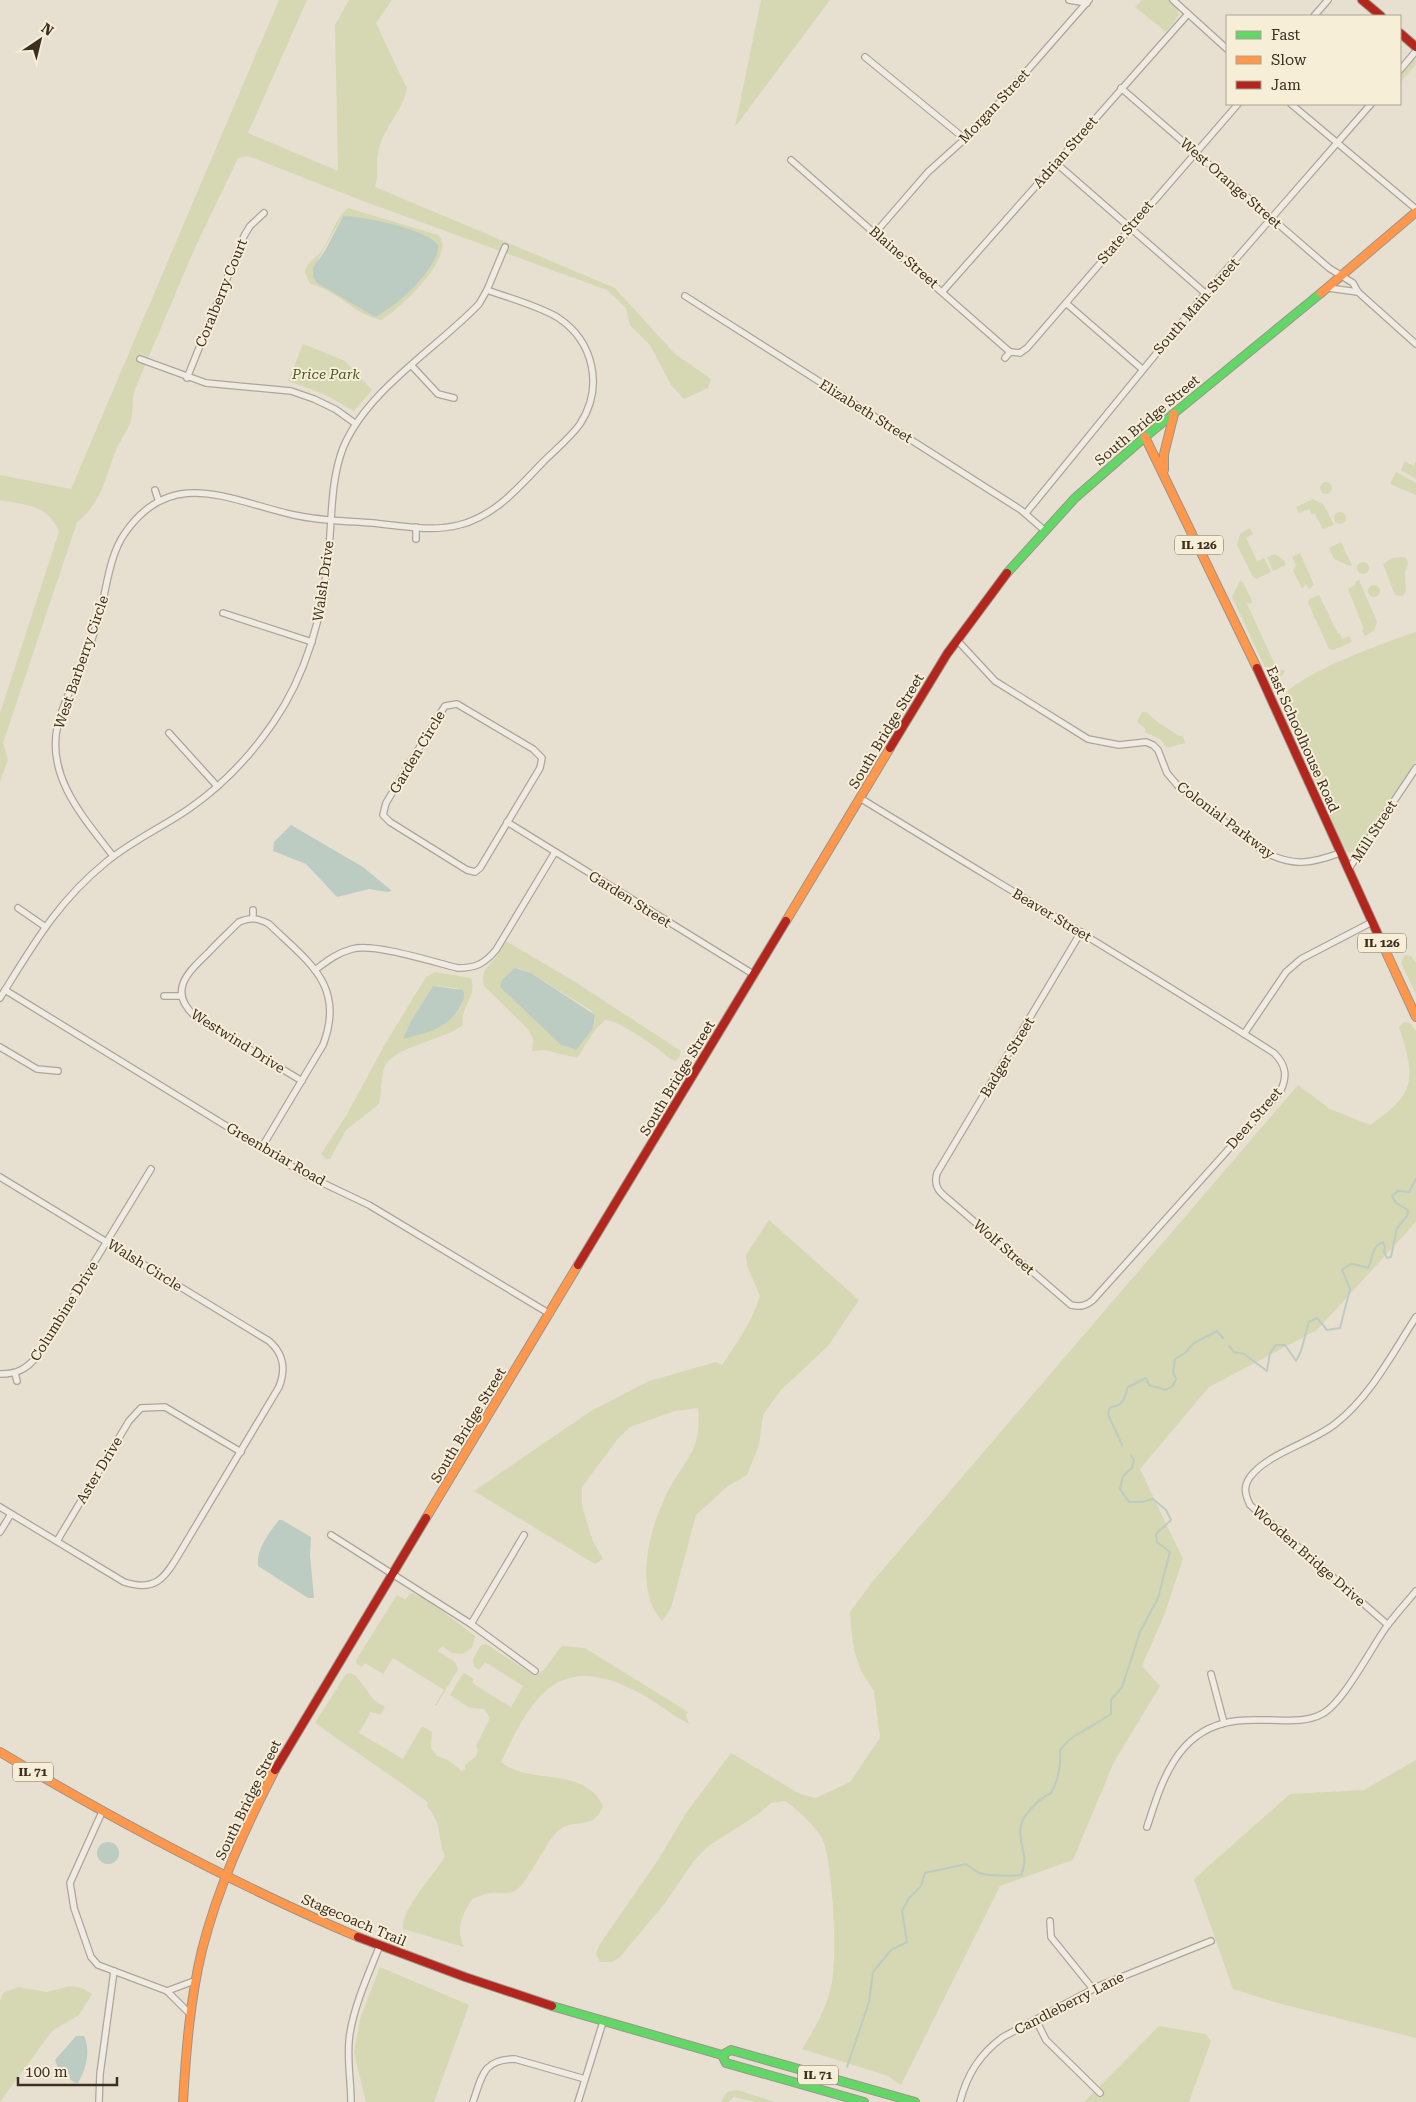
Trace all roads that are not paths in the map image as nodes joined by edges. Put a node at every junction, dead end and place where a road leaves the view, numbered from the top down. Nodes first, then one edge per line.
1 (1069, 0) edge
2 (1173, 0) edge
3 (1328, 0) edge
4 (1362, 0) edge
5 (1088, 2) edge
6 (1188, 14) junction
7 (1315, 15) edge
8 (1380, 15) edge
9 (1401, 34) edge
10 (1416, 47) edge
11 (1226, 48) edge
12 (1416, 51) edge
13 (866, 57) dead end
14 (1401, 69) edge
15 (1121, 88) junction
16 (1237, 105) edge
17 (1292, 105) edge
18 (1370, 105) edge
19 (965, 139) junction
20 (1337, 142) junction
21 (1196, 152) junction
22 (792, 160) dead end
23 (1056, 163) junction
24 (1416, 211) edge
25 (264, 213) dead end
26 (1272, 219) junction
27 (1129, 228) junction
28 (876, 232) junction
29 (505, 247) dead end
30 (1342, 276) junction
31 (1328, 288) junction
32 (487, 290) junction
33 (943, 291) junction
34 (1358, 292) junction
35 (1206, 293) junction
36 (685, 296) dead end
37 (1066, 303) junction
38 (1416, 344) edge
39 (1010, 352) junction
40 (1005, 358) dead end
41 (140, 359) dead end
42 (412, 366) junction
43 (1142, 369) junction
44 (186, 378) junction
45 (454, 398) dead end
46 (1174, 414) junction
47 (356, 424) junction
48 (1145, 437) junction
49 (1164, 473) junction
50 (155, 490) dead end
51 (158, 499) junction
52 (1026, 513) junction
53 (331, 520) junction
54 (416, 527) junction
55 (1044, 530) junction
56 (416, 539) dead end
57 (223, 613) dead end
58 (957, 640) junction
59 (312, 642) junction
60 (169, 733) dead end
61 (1416, 768) edge
62 (217, 786) junction
63 (860, 798) junction
64 (507, 822) junction
65 (555, 852) junction
66 (1340, 853) junction
67 (113, 856) junction
68 (1348, 870) junction
69 (18, 908) dead end
70 (254, 910) dead end
71 (253, 918) junction
72 (1372, 922) junction
73 (44, 926) junction
74 (1082, 932) junction
75 (315, 970) junction
76 (754, 974) junction
77 (5, 990) junction
78 (164, 996) dead end
79 (181, 996) junction
80 (0, 998) edge
81 (1416, 1017) edge
82 (1244, 1034) junction
83 (0, 1047) edge
84 (58, 1071) dead end
85 (302, 1081) junction
86 (262, 1147) junction
87 (151, 1169) dead end
88 (0, 1177) edge
89 (934, 1182) joint
90 (107, 1241) junction
91 (1078, 1306) joint
92 (550, 1314) junction
93 (1416, 1317) edge
94 (15, 1373) junction
95 (0, 1374) edge
96 (17, 1382) dead end
97 (146, 1399) dead end
98 (147, 1406) junction
99 (241, 1452) junction
100 (0, 1509) edge
101 (11, 1514) junction
102 (0, 1532) edge
103 (331, 1535) dead end
104 (524, 1535) dead end
105 (57, 1541) junction
106 (393, 1573) junction
107 (150, 1586) junction
108 (1416, 1591) edge
109 (151, 1593) dead end
110 (471, 1624) junction
111 (1388, 1625) junction
112 (535, 1671) dead end
113 (1211, 1674) dead end
114 (1224, 1723) junction
115 (0, 1752) edge
116 (102, 1812) junction
117 (1147, 1827) dead end
118 (224, 1876) junction
119 (1050, 1921) dead end
120 (1211, 1941) dead end
121 (380, 1945) junction
122 (114, 1971) junction
123 (194, 1981) junction
124 (1093, 1989) junction
125 (167, 1991) junction
126 (189, 2013) junction
127 (1036, 2020) junction
128 (604, 2022) junction
129 (722, 2055) junction
130 (585, 2079) junction
131 (1100, 2093) dead end
132 (99, 2102) edge
133 (183, 2102) edge
134 (351, 2102) edge
135 (472, 2102) edge
136 (578, 2102) edge
137 (864, 2102) edge
138 (915, 2102) edge
139 (960, 2102) edge

1 - 5 street
2 - 6 street
3 - 7 street
4 - 8 main road
5 - 19 street, Morgan Street
6 - 11 street
6 - 15 street, Adrian Street
9 - 10 main road
12 - 14 street
13 - 19 street
15 - 21 street, West Orange Street
15 - 23 street, Adrian Street
16 - 21 street, State Street
17 - 20 street
18 - 20 street, South Main Street
19 - 28 street, Morgan Street
20 - 24 street
20 - 26 street, South Main Street
21 - 26 street, West Orange Street
21 - 27 street, State Street
22 - 28 street, Blaine Street
23 - 27 street
23 - 33 street, Adrian Street
24 - 30 main road, South Bridge Street
25 - 44 street, Coralberry Court
26 - 30 street, West Orange Street
26 - 35 street, South Main Street
27 - 35 street
27 - 37 street, State Street
28 - 33 street, Blaine Street
29 - 32 street, Walsh Drive
30 - 31 main road, South Bridge Street
30 - 34 street, West Orange Street
31 - 34 street
31 - 46 main road, South Bridge Street
32 - 42 street, Walsh Drive
32 - 54 street
33 - 39 street, Blaine Street
34 - 38 street, West Orange Street
35 - 43 street, South Main Street
36 - 52 street, Elizabeth Street
37 - 39 street, State Street
37 - 43 street
39 - 40 street
41 - 44 street
42 - 45 street
42 - 47 street, Walsh Drive
43 - 52 street, South Main Street
44 - 47 street
46 - 48 main road, South Bridge Street
46 - 49 main road, East Schoolhouse Road
47 - 53 street, Walsh Drive
48 - 49 main road, East Schoolhouse Road
48 - 55 main road, South Bridge Street
49 - 66 main road, East Schoolhouse Road / IL 126
50 - 51 street
51 - 53 street
51 - 67 street, West Barberry Circle
52 - 55 street, Elizabeth Street
53 - 54 street
53 - 59 street, Walsh Drive
54 - 56 street
55 - 58 main road, South Bridge Street
57 - 59 street
58 - 63 main road, South Bridge Street
58 - 66 street, Colonial Parkway
59 - 62 street, Walsh Drive
60 - 62 street
61 - 68 street, Mill Street
62 - 67 street, Walsh Drive
63 - 74 street, Beaver Street
63 - 76 main road, South Bridge Street
64 - 64 street, Garden Circle
64 - 65 street, Garden Street
65 - 75 street
65 - 76 street, Garden Street
66 - 68 main road, East Schoolhouse Road
67 - 73 street, Walsh Drive
68 - 72 main road, East Schoolhouse Road / IL 126
69 - 73 street
70 - 71 street
71 - 75 street
71 - 79 street, Westwind Drive
72 - 81 main road, East Schoolhouse Road / IL 126
72 - 82 street
73 - 77 street, Walsh Drive
74 - 82 street, Beaver Street
74 - 89 street, Badger Street
75 - 85 street
76 - 92 main road, South Bridge Street
77 - 80 street, Walsh Drive
77 - 86 street, Greenbriar Road
78 - 79 street, Westwind Drive
79 - 85 street, Westwind Drive
82 - 91 street, Deer Street
83 - 84 street
85 - 86 street
86 - 92 street, Greenbriar Road
87 - 90 street, Columbine Drive
88 - 90 street, Walsh Circle
89 - 91 street, Wolf Street
90 - 94 street, Columbine Drive
90 - 99 street, Walsh Circle
92 - 106 main road, South Bridge Street
93 - 111 street, Wooden Bridge Drive
94 - 95 street
94 - 96 street
97 - 98 street
98 - 99 street
98 - 105 street, Aster Drive
99 - 107 street, Walsh Circle
100 - 101 street
101 - 102 street
101 - 105 street
103 - 106 street
104 - 110 street
105 - 107 street
106 - 110 street
106 - 118 main road, South Bridge Street
107 - 109 street
108 - 111 street
110 - 112 street
111 - 114 street
113 - 114 street
114 - 117 street
115 - 116 main road, Stagecoach Trail / IL 71
116 - 118 main road, Stagecoach Trail / IL 71
116 - 122 street
118 - 121 main road, Stagecoach Trail / IL 71
118 - 123 main road, South Bridge Street
119 - 124 street
120 - 124 street, Candleberry Lane
121 - 128 main road, Stagecoach Trail / IL 71
121 - 134 street
122 - 125 street
122 - 132 street
123 - 125 street
123 - 126 main road, South Bridge Street
124 - 127 street, Candleberry Lane
125 - 126 street
126 - 133 main road, South Bridge Street
127 - 131 street
127 - 139 street, Candleberry Lane
128 - 129 main road, Stagecoach Trail / IL 71
128 - 130 street
129 - 137 main road, Stagecoach Trail / IL 71
129 - 138 main road, Stagecoach Trail / IL 71
130 - 135 street
130 - 136 street

